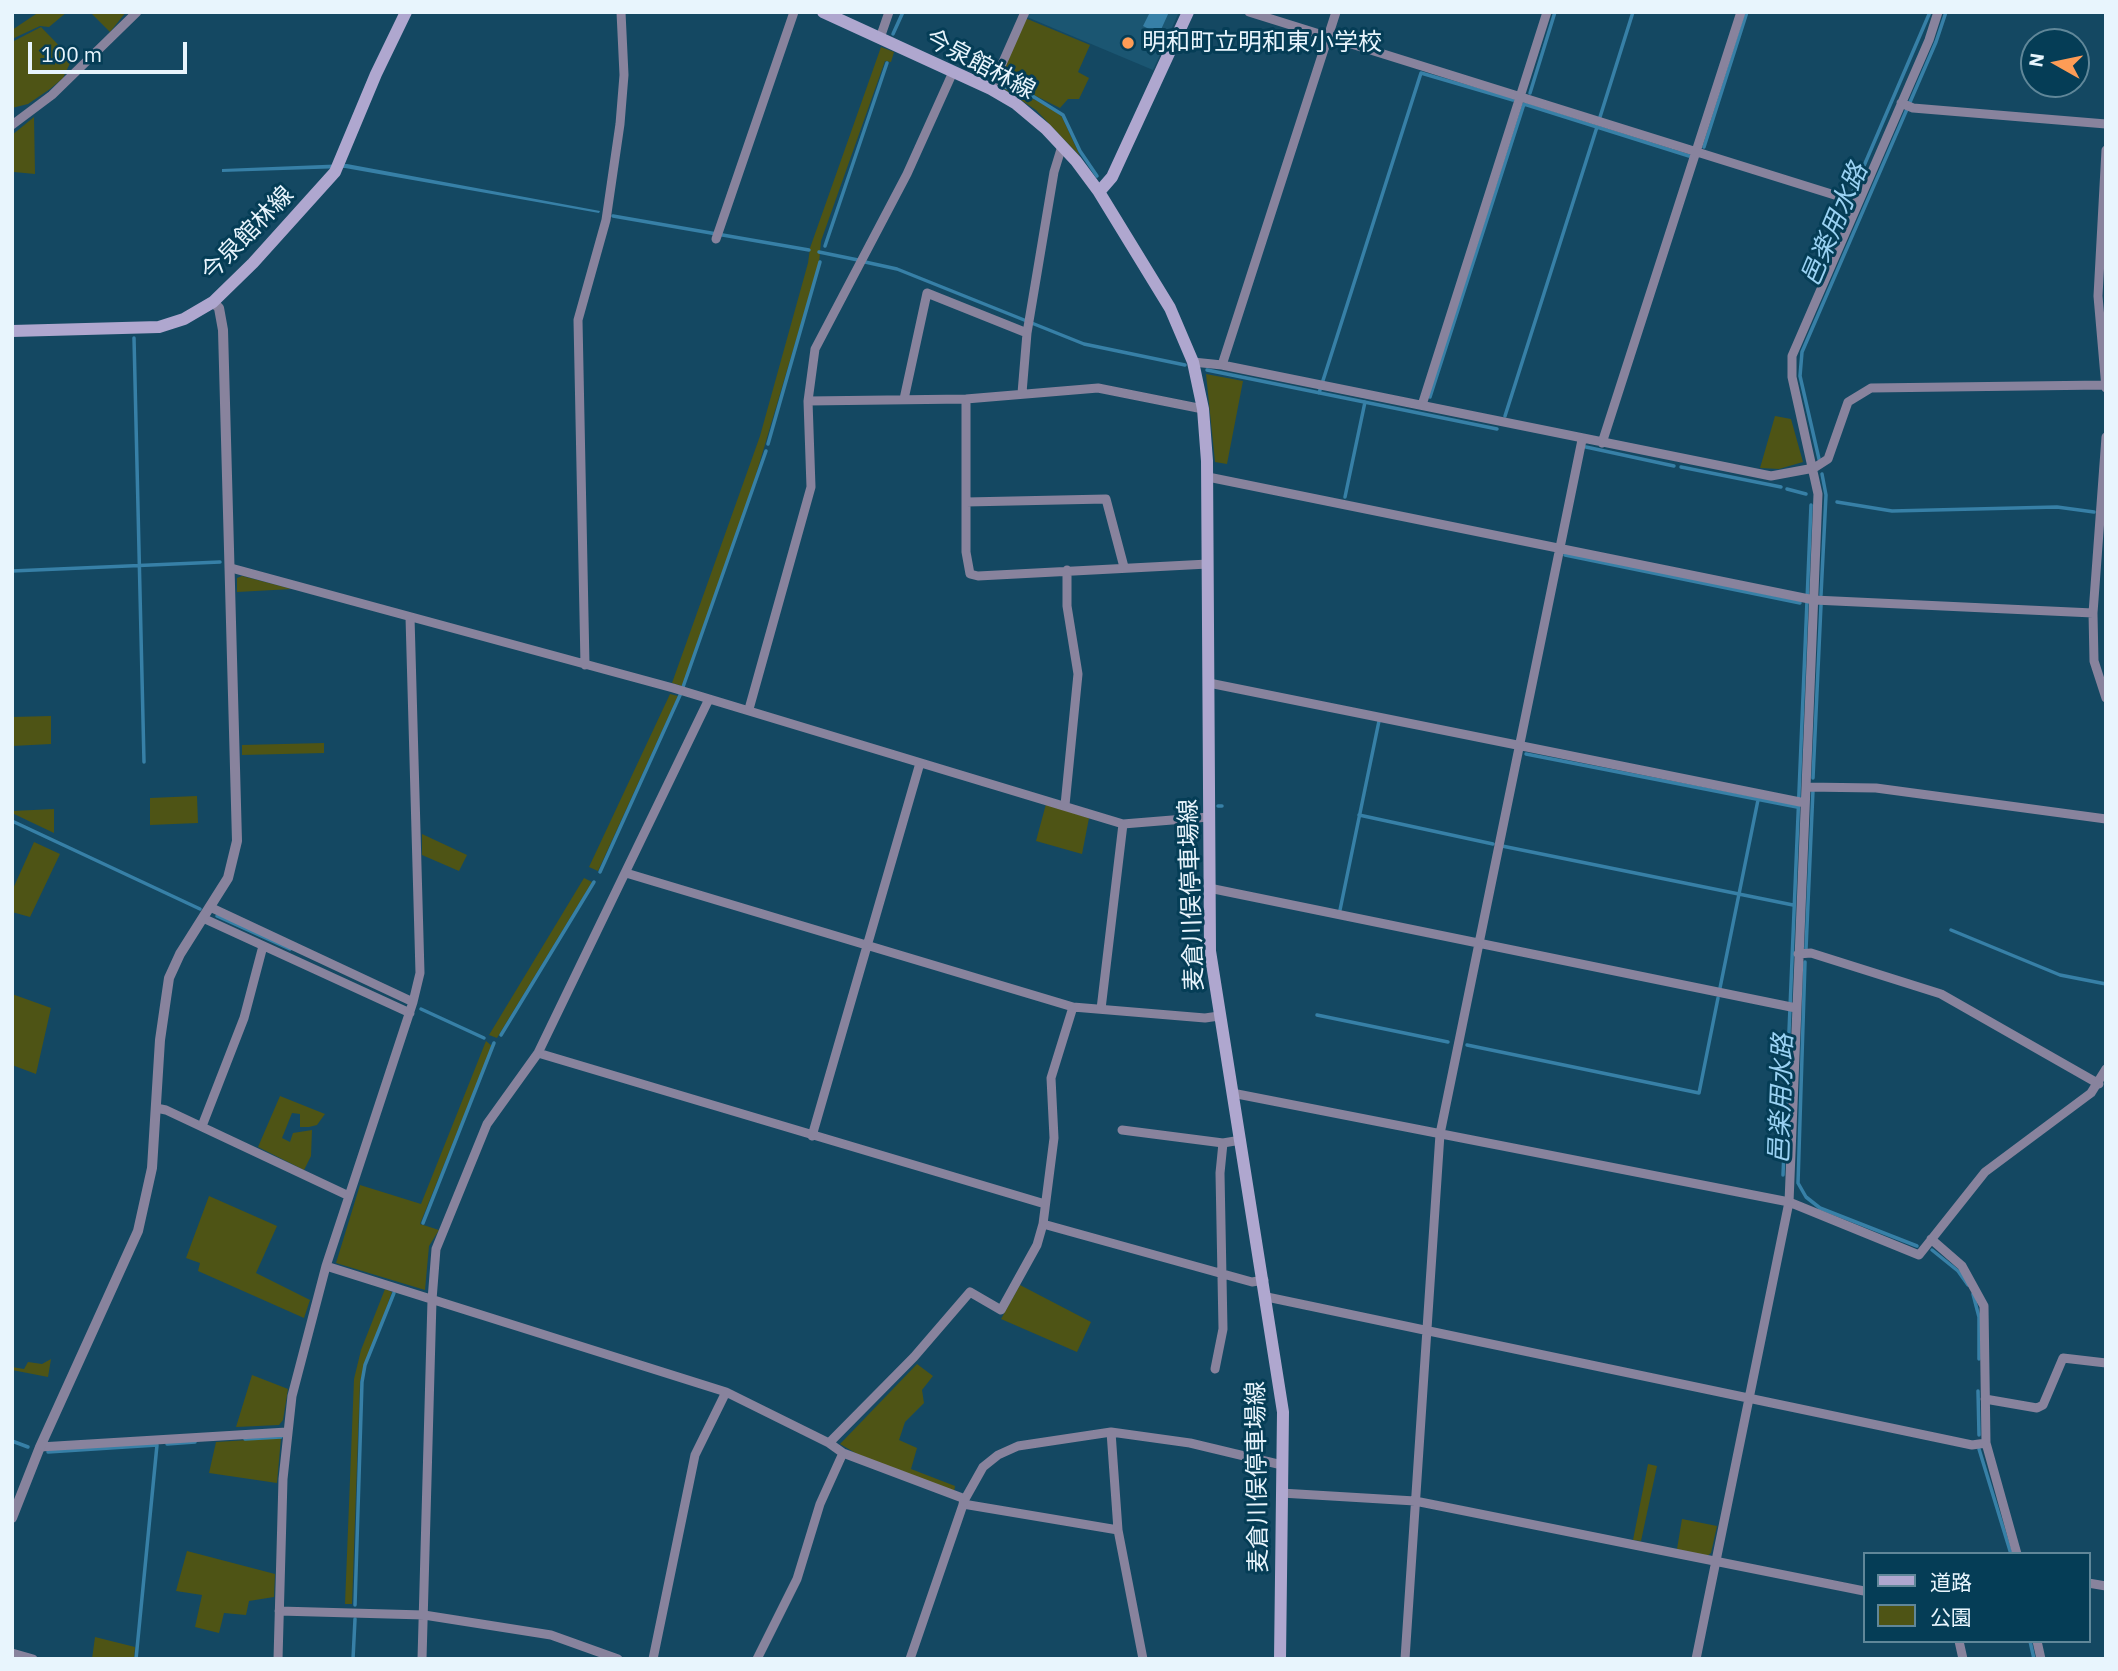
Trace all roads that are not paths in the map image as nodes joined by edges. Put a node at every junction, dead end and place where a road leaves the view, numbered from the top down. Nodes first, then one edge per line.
1 (137, 12) edge
2 (406, 12) edge
3 (621, 12) edge
4 (794, 12) edge
5 (823, 12) edge
6 (889, 12) edge
7 (1025, 12) edge
8 (1188, 12) edge
9 (1249, 12) edge
10 (1336, 12) edge
11 (1547, 12) edge
12 (1741, 12) edge
13 (1938, 12) edge
14 (1328, 37) junction
15 (880, 38) junction
16 (953, 72) junction
17 (990, 89) junction
18 (1520, 97) junction
19 (1906, 105) junction
20 (2106, 124) edge
21 (12, 125) edge
22 (1062, 146) junction
23 (2106, 150) edge
24 (1697, 152) junction
25 (1099, 192) junction
26 (1857, 202) junction
27 (716, 239) dead end
28 (213, 302) junction
29 (12, 331) edge
30 (1027, 332) junction
31 (1193, 362) junction
32 (1222, 365) junction
33 (2105, 386) edge
34 (1022, 393) junction
35 (904, 399) junction
36 (966, 399) junction
37 (807, 401) junction
38 (1422, 405) junction
39 (1203, 409) junction
40 (2106, 437) edge
41 (1582, 439) junction
42 (1602, 443) junction
43 (1814, 468) junction
44 (1208, 477) junction
45 (966, 502) junction
46 (1560, 548) junction
47 (1208, 564) junction
48 (1124, 567) junction
49 (231, 568) junction
50 (1067, 570) junction
51 (1814, 600) junction
52 (2093, 613) junction
53 (410, 617) junction
54 (585, 665) junction
55 (1209, 682) junction
56 (2106, 698) edge
57 (709, 699) junction
58 (749, 709) junction
59 (1518, 745) junction
60 (920, 763) junction
61 (1806, 787) junction
62 (1805, 803) junction
63 (1065, 805) junction
64 (1209, 817) junction
65 (2106, 819) edge
66 (1123, 824) junction
67 (626, 873) junction
68 (1209, 888) junction
69 (212, 908) junction
70 (205, 919) junction
71 (1477, 944) junction
72 (867, 945) junction
73 (263, 946) junction
74 (1798, 954) junction
75 (414, 1002) junction
76 (1073, 1007) junction
77 (1796, 1008) junction
78 (1101, 1009) junction
79 (410, 1013) junction
80 (1219, 1016) junction
81 (538, 1053) junction
82 (2106, 1069) edge
83 (2099, 1083) junction
84 (1232, 1093) junction
85 (156, 1108) junction
86 (202, 1126) junction
87 (1122, 1130) dead end
88 (1440, 1134) junction
89 (813, 1136) junction
90 (1241, 1140) junction
91 (1223, 1143) junction
92 (349, 1196) junction
93 (1789, 1202) junction
94 (1045, 1204) junction
95 (1043, 1224) junction
96 (1931, 1239) junction
97 (326, 1266) junction
98 (1223, 1273) junction
99 (1264, 1280) junction
100 (1267, 1297) junction
101 (432, 1300) junction
102 (1424, 1330) junction
103 (2106, 1363) edge
104 (1215, 1369) dead end
105 (726, 1392) junction
106 (1750, 1398) junction
107 (1985, 1399) junction
108 (287, 1432) junction
109 (1111, 1432) junction
110 (830, 1443) junction
111 (1986, 1443) junction
112 (40, 1447) junction
113 (843, 1453) junction
114 (1282, 1465) junction
115 (1281, 1493) junction
116 (964, 1501) junction
117 (1415, 1501) junction
118 (12, 1518) edge
119 (1118, 1530) junction
120 (2016, 1552) edge
121 (1716, 1563) junction
122 (1862, 1591) edge
123 (279, 1611) junction
124 (424, 1615) junction
125 (12, 1653) edge
126 (33, 1659) edge
127 (278, 1659) edge
128 (422, 1659) edge
129 (618, 1659) edge
130 (653, 1659) edge
131 (757, 1659) edge
132 (910, 1659) edge
133 (1143, 1659) edge
134 (1280, 1659) edge
135 (1405, 1659) edge
136 (1696, 1659) edge

1 - 21 street
2 - 28 main road, 今泉館林線
3 - 54 street
4 - 27 street
5 - 15 main road, 今泉館林線
6 - 15 street
7 - 17 street
8 - 25 main road
9 - 14 street
10 - 14 street
11 - 18 street
12 - 24 street
13 - 19 street
14 - 18 street
14 - 32 street
15 - 16 main road, 今泉館林線
16 - 17 main road, 今泉館林線
16 - 37 street
17 - 22 main road, 今泉館林線
18 - 24 street
18 - 38 street
19 - 20 street
19 - 26 street
22 - 25 main road, 今泉館林線
22 - 30 street
23 - 33 street
24 - 26 street
24 - 42 street
25 - 31 main road, 麦倉川俣停車場線
26 - 43 street
28 - 29 main road, 今泉館林線
28 - 49 street
30 - 34 street
30 - 35 street
31 - 32 street
31 - 39 main road, 麦倉川俣停車場線
32 - 38 street
33 - 43 street
34 - 36 street
34 - 39 street
35 - 36 street
35 - 37 street
36 - 45 street
37 - 58 street
38 - 41 street
39 - 44 main road, 麦倉川俣停車場線
40 - 52 street
41 - 42 street
41 - 46 street
42 - 43 street
43 - 51 street
44 - 46 street
44 - 47 main road, 麦倉川俣停車場線
45 - 48 street
45 - 50 street
46 - 51 street
46 - 59 street
47 - 48 street
47 - 55 main road, 麦倉川俣停車場線
48 - 50 street
49 - 53 street
49 - 69 street
50 - 63 street
51 - 52 street
51 - 61 street
52 - 56 street
53 - 54 street
53 - 75 street
54 - 57 street
55 - 59 street
55 - 64 main road, 麦倉川俣停車場線
57 - 58 street
57 - 67 street
58 - 60 street
59 - 62 street
59 - 71 street
60 - 63 street
60 - 72 street
61 - 62 street
61 - 65 street
62 - 74 street
63 - 66 street
64 - 66 street
64 - 68 main road, 麦倉川俣停車場線
66 - 78 street
67 - 72 street
67 - 81 street
68 - 71 street
68 - 80 main road, 麦倉川俣停車場線
69 - 70 street
69 - 75 street
70 - 73 street
70 - 85 street
71 - 77 street
71 - 88 street
72 - 76 street
72 - 89 street
73 - 79 street
73 - 86 street
74 - 77 street
74 - 83 street
75 - 79 street
76 - 78 street
76 - 94 street
77 - 93 street
78 - 80 street
79 - 92 street
80 - 84 main road, 麦倉川俣停車場線
81 - 89 street
81 - 101 street
82 - 83 street
83 - 96 street
84 - 88 street
84 - 90 main road, 麦倉川俣停車場線
85 - 86 street
85 - 112 street
86 - 92 street
87 - 91 street
88 - 93 street
88 - 102 street
89 - 94 street
90 - 91 street
90 - 99 main road, 麦倉川俣停車場線
91 - 98 street
92 - 97 street
93 - 96 street
93 - 106 street
94 - 95 street
95 - 98 street
95 - 110 street
96 - 107 street
97 - 101 street
97 - 108 street
98 - 99 street
98 - 104 street
99 - 100 main road, 麦倉川俣停車場線
100 - 102 street
100 - 114 main road, 麦倉川俣停車場線
101 - 105 street
101 - 124 street
102 - 106 street
102 - 117 street
103 - 107 street
105 - 110 street
105 - 130 street
106 - 111 street
106 - 121 street
107 - 111 street
108 - 112 street
108 - 123 street
109 - 114 street
109 - 116 street
109 - 119 street
110 - 113 street
111 - 120 street
112 - 118 street
113 - 116 street
113 - 131 street
114 - 115 main road, 麦倉川俣停車場線
115 - 117 street
115 - 134 main road, 麦倉川俣停車場線
116 - 119 street
116 - 132 street
117 - 121 street
117 - 135 street
119 - 133 street
121 - 122 street
121 - 136 street
123 - 124 street
123 - 127 street
124 - 128 street
124 - 129 street
125 - 126 street

